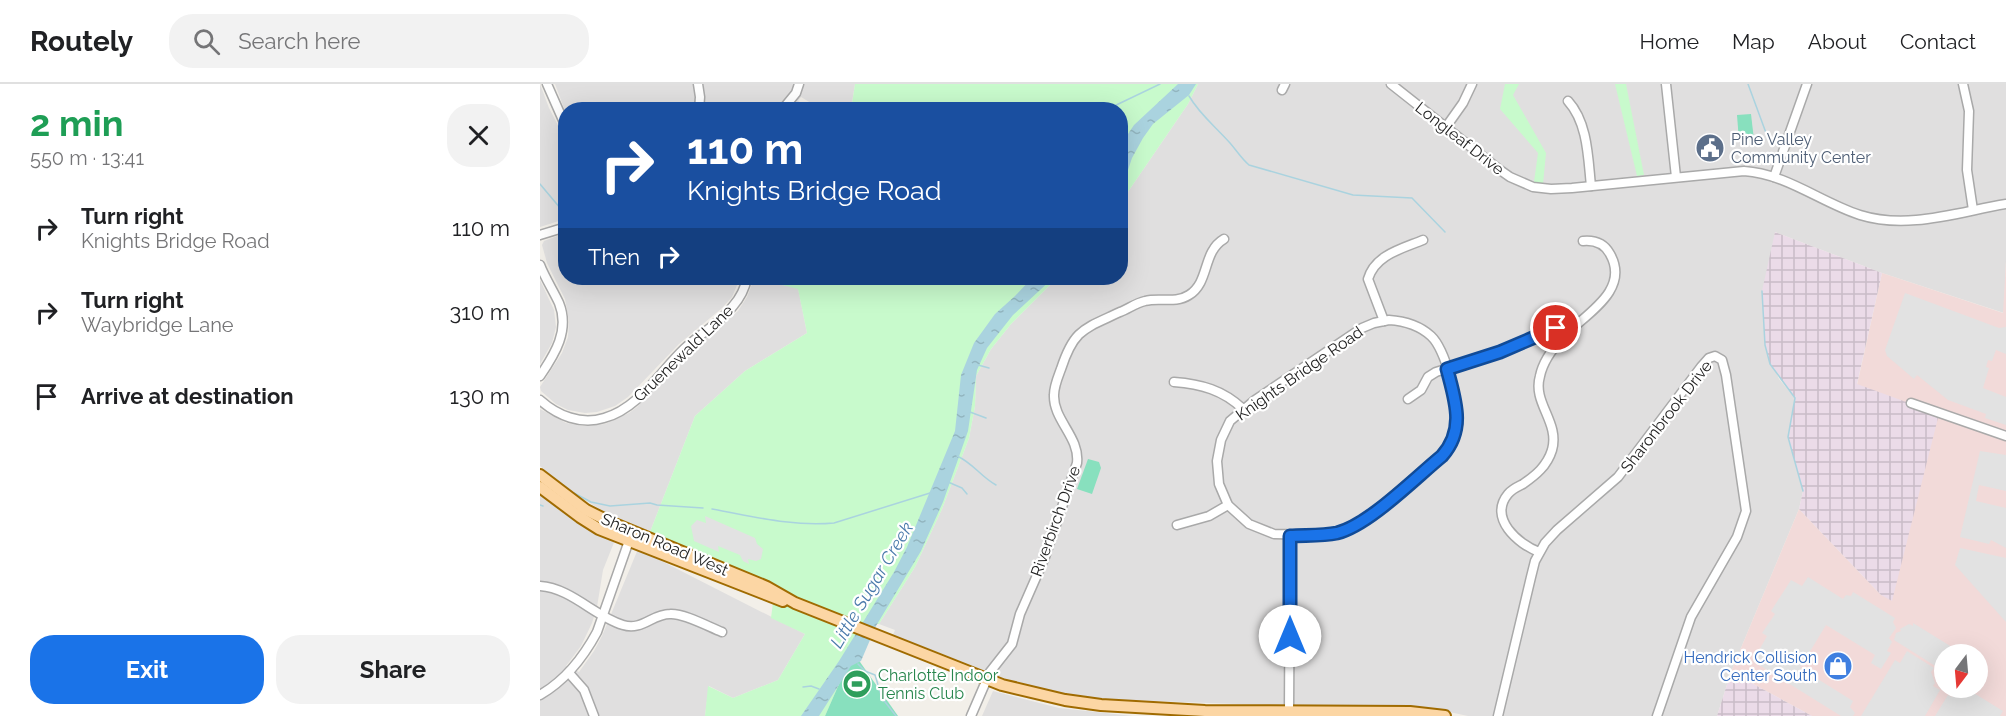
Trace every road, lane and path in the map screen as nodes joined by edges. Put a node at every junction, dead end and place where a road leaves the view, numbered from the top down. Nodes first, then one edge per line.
1 (547, 84) edge
2 (698, 84) edge
3 (799, 84) edge
4 (1391, 84) edge
5 (1472, 84) edge
6 (1666, 84) edge
7 (1807, 84) edge
8 (1963, 84) edge
9 (1568, 101) dead end
10 (700, 102) edge
11 (789, 102) edge
12 (558, 109) edge
13 (1446, 128) junction
14 (1676, 177) junction
15 (1774, 177) junction
16 (1591, 186) junction
17 (2006, 204) edge
18 (1973, 210) junction
19 (558, 229) edge
20 (540, 235) edge
21 (1224, 239) dead end
22 (1423, 240) dead end
23 (1582, 241) dead end
24 (540, 265) edge
25 (745, 285) edge
26 (1384, 321) junction
27 (1565, 335) junction
28 (1447, 369) junction
29 (540, 376) edge
30 (1174, 382) dead end
31 (1408, 399) dead end
32 (540, 400) edge
33 (1911, 403) dead end
34 (1243, 409) junction
35 (2006, 436) edge
36 (540, 475) edge
37 (540, 488) edge
38 (1228, 505) junction
39 (1177, 525) dead end
40 (630, 536) junction
41 (1290, 536) junction
42 (1539, 552) junction
43 (540, 586) edge
44 (603, 615) junction
45 (722, 632) dead end
46 (569, 673) junction
47 (986, 680) junction
48 (540, 694) edge
49 (1289, 712) junction
50 (594, 716) edge
51 (971, 716) edge
52 (1445, 716) edge
53 (1498, 716) edge
54 (1657, 716) edge

1 - 12 street
2 - 10 street
3 - 11 street
4 - 13 street, Longleaf Drive
5 - 13 street
6 - 14 street
7 - 15 street
8 - 18 street
9 - 16 street
13 - 16 street, Longleaf Drive
14 - 15 street, Longleaf Drive
14 - 16 street, Longleaf Drive
15 - 18 street, Longleaf Drive
17 - 18 street, Longleaf Drive
19 - 20 street
21 - 47 street, Riverbirch Drive
22 - 26 street, Knights Bridge Road
23 - 27 street
24 - 29 street
25 - 32 street, Gruenewald Lane
26 - 28 street, Knights Bridge Road
26 - 34 street, Knights Bridge Road
27 - 28 street
27 - 42 street
28 - 31 street
28 - 41 street, Knights Bridge Road
30 - 34 street
33 - 35 street
34 - 38 street, Knights Bridge Road
36 - 40 main road, Sharon Road West
37 - 40 main road, Sharon Road West
38 - 39 street
38 - 41 street, Knights Bridge Road
40 - 44 street
40 - 47 main road, Sharon Road West
41 - 49 street
42 - 53 street, Sharonbrook Drive
42 - 54 street, Sharonbrook Drive
43 - 44 street
44 - 45 street
44 - 46 street
46 - 48 street
46 - 50 street
47 - 49 main road, Sharon Road West
47 - 51 street
49 - 52 main road, Sharon Road West

